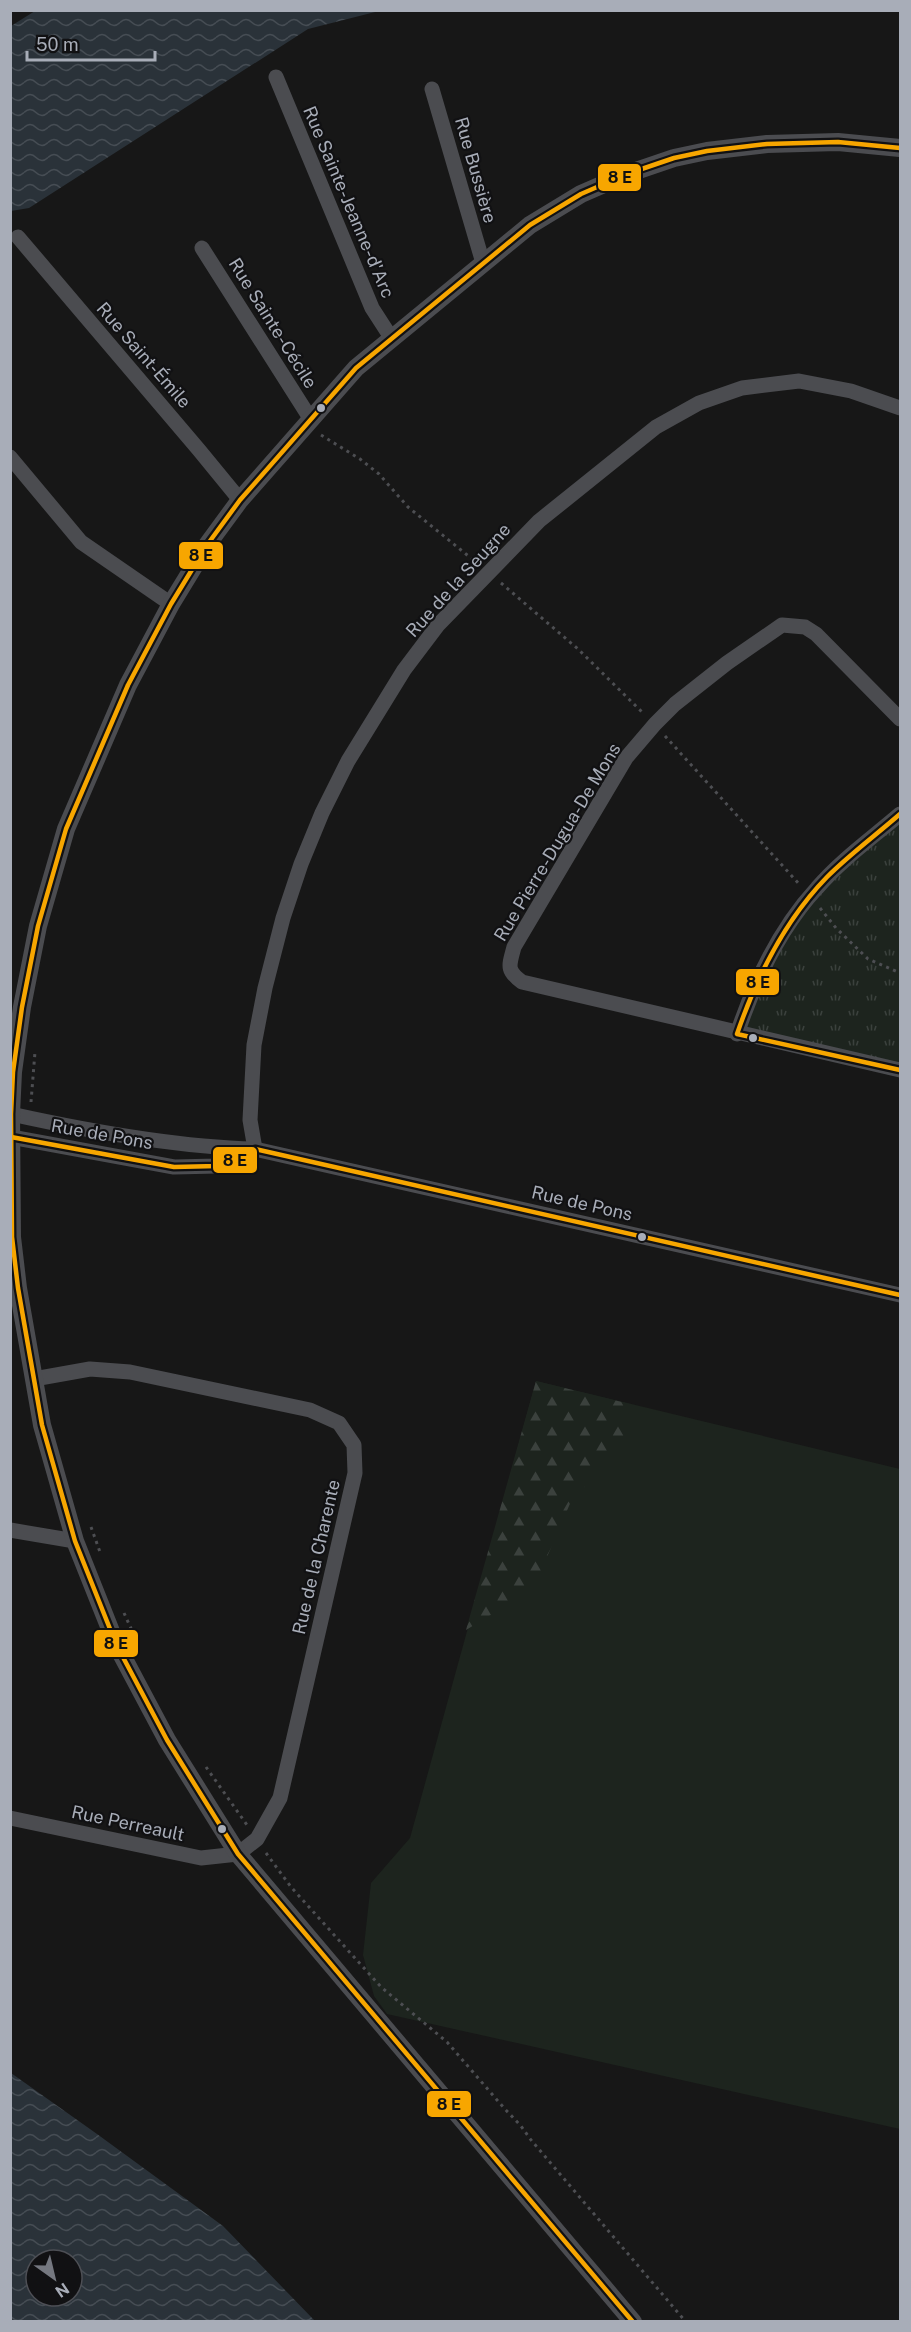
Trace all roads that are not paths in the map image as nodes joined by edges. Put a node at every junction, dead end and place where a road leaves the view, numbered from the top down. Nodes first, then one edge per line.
1 (276, 76) dead end
2 (432, 89) dead end
3 (900, 148) edge
4 (18, 237) dead end
5 (202, 248) dead end
6 (483, 263) junction
7 (392, 339) junction
8 (900, 408) edge
9 (310, 418) junction
10 (10, 457) edge
11 (240, 500) junction
12 (171, 604) junction
13 (900, 719) edge
14 (900, 814) edge
15 (737, 1034) junction
16 (900, 1070) edge
17 (11, 1114) edge
18 (11, 1137) edge
19 (255, 1149) junction
20 (900, 1295) edge
21 (34, 1379) junction
22 (10, 1530) edge
23 (75, 1541) junction
24 (10, 1818) edge
25 (238, 1854) junction
26 (633, 2322) edge

1 - 7 street, Rue Sainte-Jeanne-d'Arc
2 - 6 street, Rue Bussière
3 - 6 street
4 - 11 street, Rue Saint-Émile
5 - 9 street, Rue Sainte-Cécile
6 - 7 street
7 - 9 street
8 - 19 street, Rue de la Seugne
9 - 11 street
10 - 12 street
11 - 12 street
12 - 17 street
13 - 15 street, Rue Pierre-Dugua-De Mons
14 - 15 street
15 - 16 street, Rue Pierre-Dugua-De Mons
17 - 18 street
17 - 19 street, Rue de Pons
18 - 19 street, Rue de Pons
18 - 21 street
19 - 20 street, Rue de Pons
21 - 23 street
21 - 25 street, Rue de la Charente
22 - 23 street
23 - 25 street
24 - 25 street, Rue Perreault
25 - 26 street

